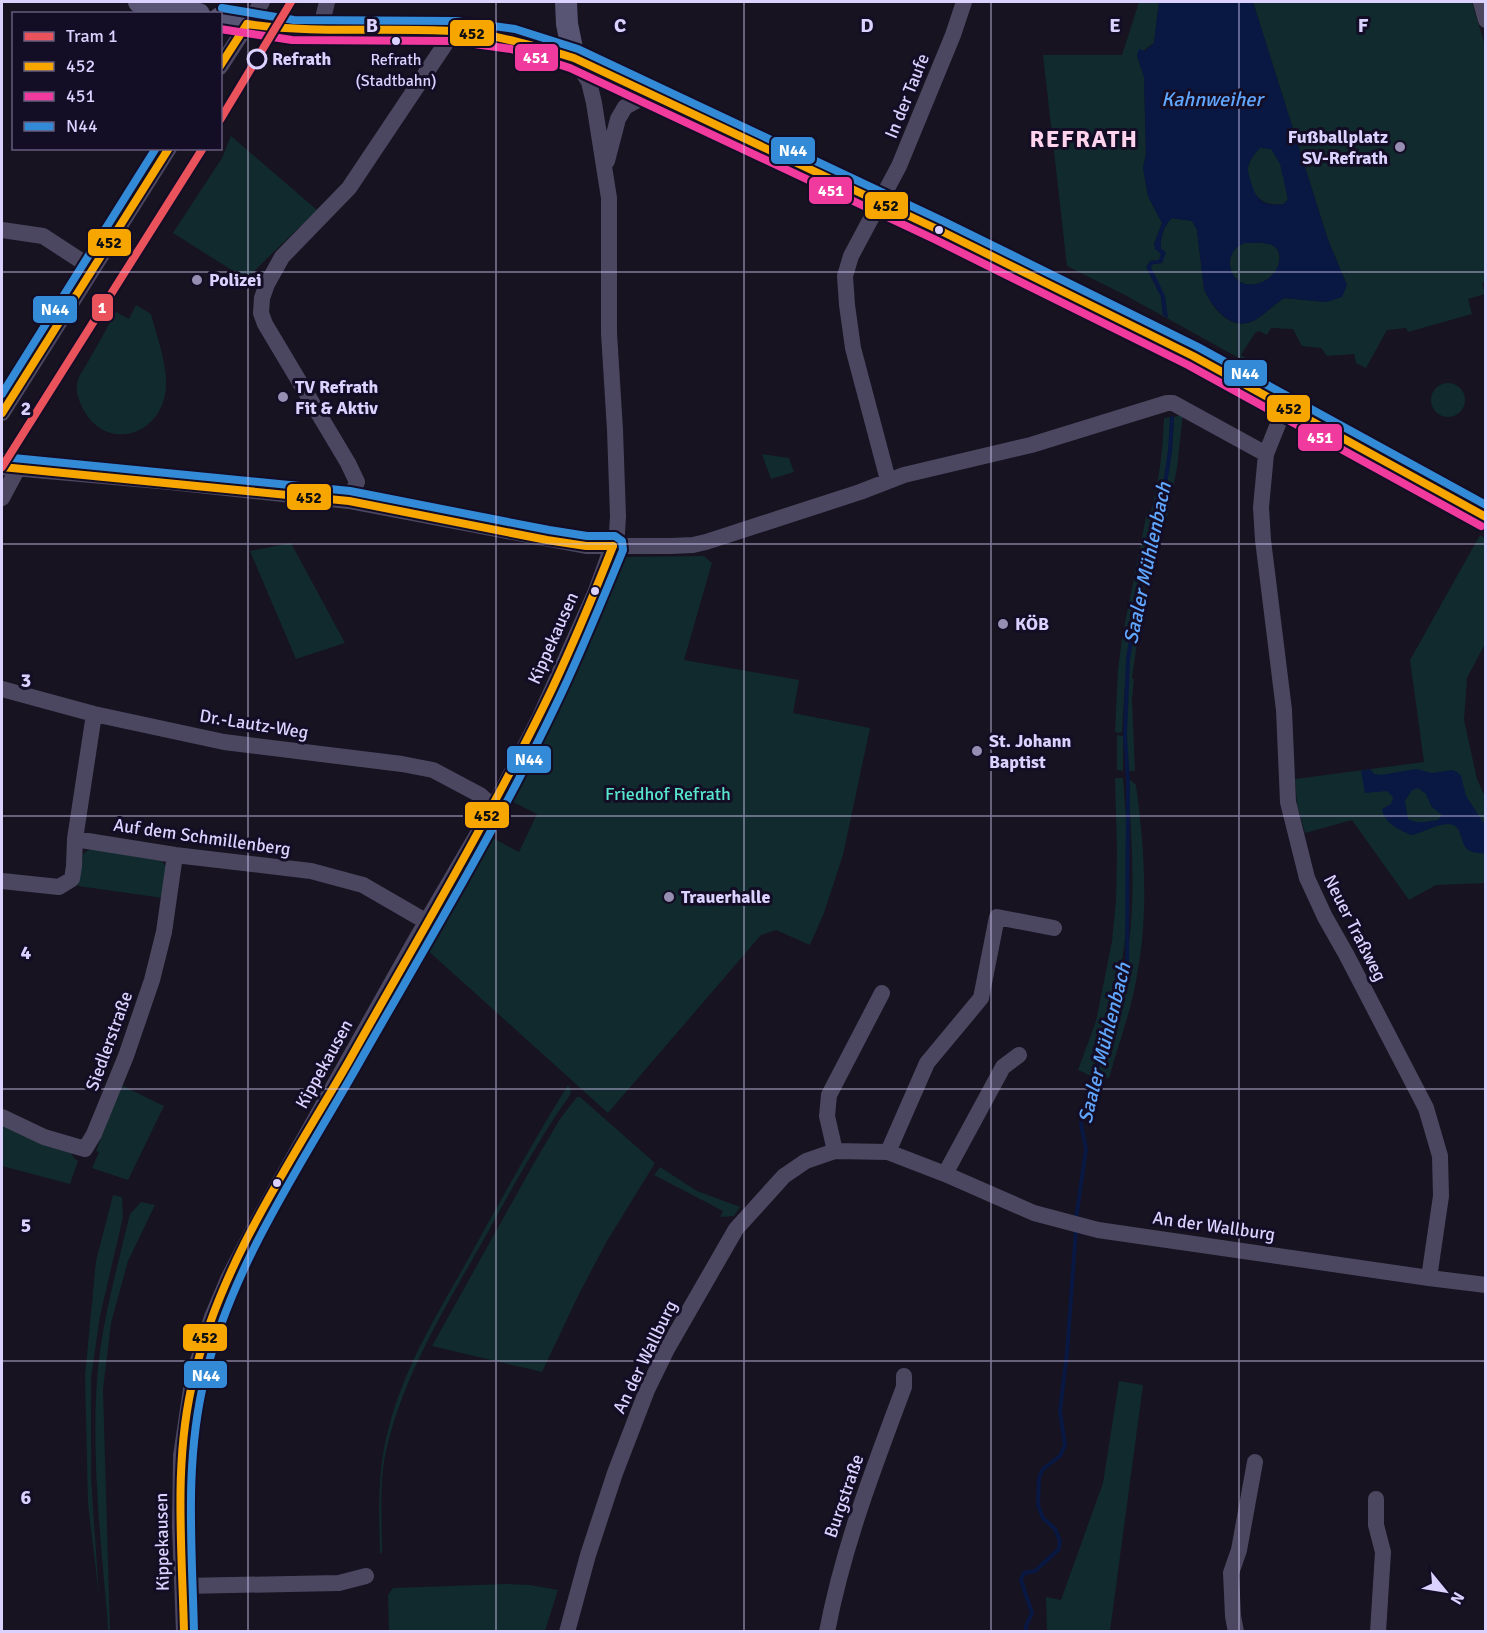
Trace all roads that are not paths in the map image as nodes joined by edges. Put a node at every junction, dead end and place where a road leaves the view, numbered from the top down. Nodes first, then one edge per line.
1 (139, 2) edge
2 (262, 2) edge
3 (327, 2) edge
4 (566, 2) edge
5 (964, 2) edge
6 (1481, 2) edge
7 (189, 12) edge
8 (222, 18) edge
9 (1485, 20) edge
10 (247, 24) junction
11 (320, 31) junction
12 (454, 31) junction
13 (574, 58) junction
14 (222, 64) edge
15 (649, 93) junction
16 (168, 150) edge
17 (605, 167) junction
18 (880, 202) junction
19 (2, 230) edge
20 (92, 268) junction
21 (1287, 408) junction
22 (2, 413) edge
23 (1266, 454) junction
24 (9, 468) edge
25 (888, 480) junction
26 (2, 498) edge
27 (349, 501) junction
28 (1485, 515) edge
29 (613, 546) junction
30 (2, 689) edge
31 (94, 714) junction
32 (493, 807) junction
33 (75, 838) junction
34 (175, 855) junction
35 (2, 881) edge
36 (427, 922) junction
37 (1054, 928) dead end
38 (882, 993) dead end
39 (1019, 1055) dead end
40 (2, 1117) edge
41 (835, 1151) junction
42 (888, 1152) junction
43 (945, 1174) junction
44 (1429, 1278) junction
45 (1485, 1285) edge
46 (904, 1376) dead end
47 (1255, 1462) dead end
48 (1376, 1499) dead end
49 (366, 1576) dead end
50 (183, 1586) junction
51 (184, 1632) edge
52 (567, 1632) edge
53 (828, 1632) edge
54 (1236, 1632) edge
55 (1378, 1632) edge

1 - 7 main road
2 - 10 street
3 - 11 street
4 - 13 main road
5 - 18 street, In der Taufe
6 - 9 street
8 - 10 main road
10 - 11 main road
10 - 14 street
11 - 12 main road
12 - 13 main road
12 - 27 street
13 - 15 main road
13 - 17 street, Kippekausen
15 - 17 street
15 - 18 main road
16 - 20 street
17 - 29 street, Kippekausen
18 - 21 main road
18 - 25 street, In der Taufe
19 - 20 street
20 - 22 street
21 - 23 street, Neuer Traßweg
21 - 28 main road
23 - 25 street
23 - 44 street, Neuer Traßweg
24 - 26 street
24 - 27 street
25 - 29 street
27 - 29 street
29 - 32 street, Kippekausen
30 - 31 street, Dr.-Lautz-Weg
31 - 32 street, Dr.-Lautz-Weg
31 - 33 street
32 - 36 street, Kippekausen
33 - 34 street, Auf dem Schmillenberg
33 - 35 street
34 - 36 street, Auf dem Schmillenberg
34 - 40 street, Siedlerstraße
36 - 50 street, Kippekausen
37 - 42 street
38 - 41 street
39 - 43 street
41 - 42 street, An der Wallburg
41 - 52 street, An der Wallburg
42 - 43 street, An der Wallburg
43 - 44 street, An der Wallburg
44 - 45 street, An der Wallburg
46 - 53 street, Burgstraße
47 - 54 street
48 - 55 street
49 - 50 street
50 - 51 street, Kippekausen

